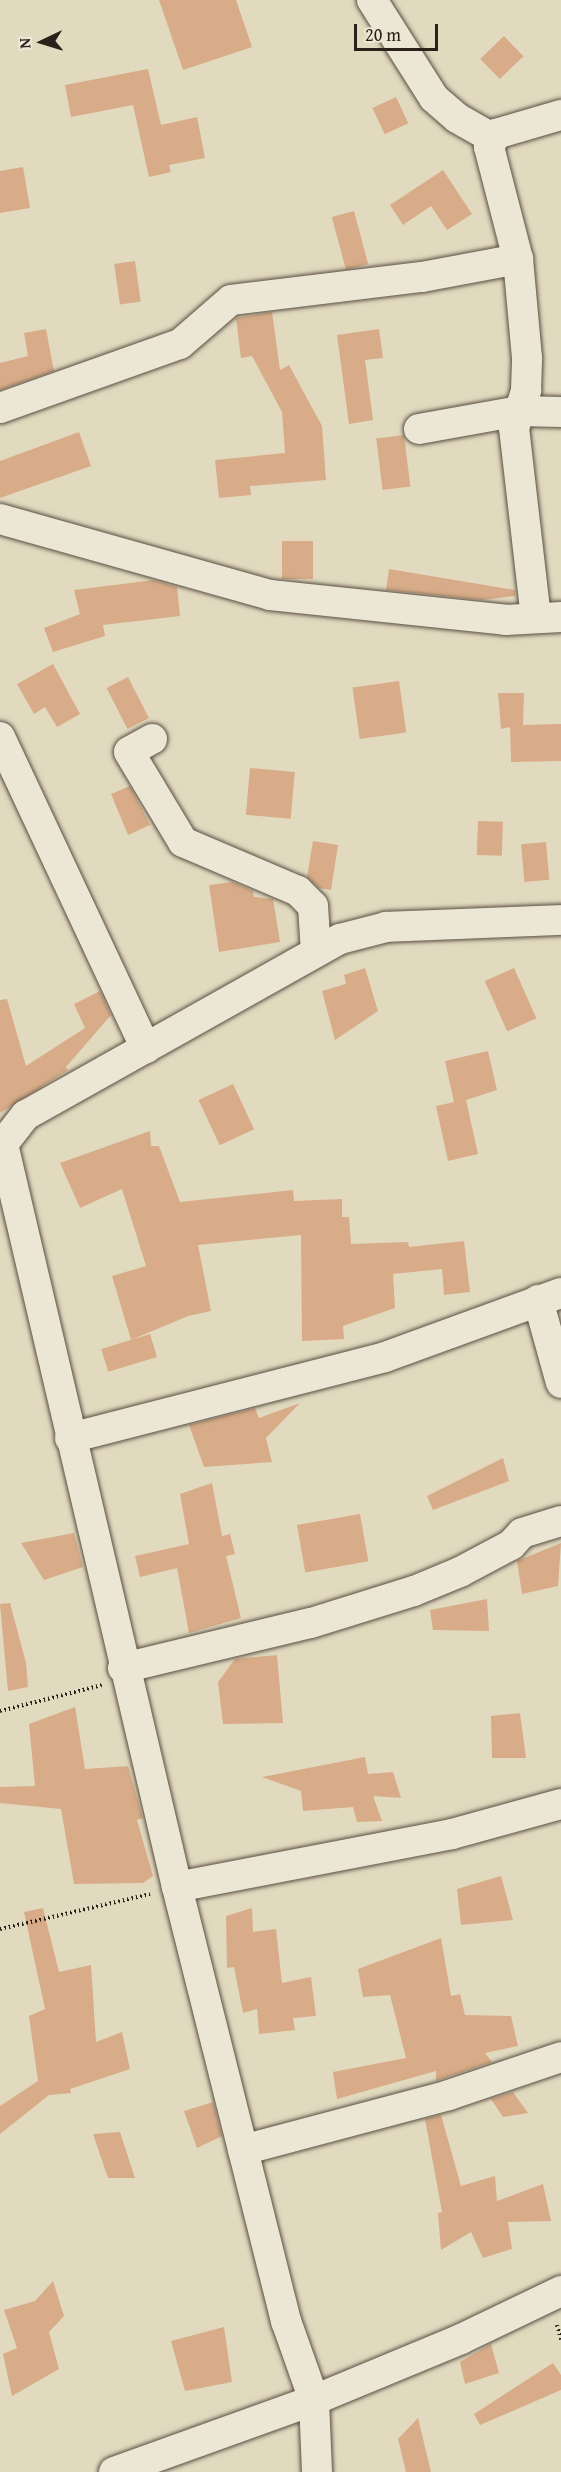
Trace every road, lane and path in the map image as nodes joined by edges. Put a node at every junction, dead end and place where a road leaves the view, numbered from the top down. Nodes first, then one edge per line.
1 (372, 0) edge
2 (561, 115) edge
3 (492, 138) junction
4 (518, 259) junction
5 (0, 408) edge
6 (519, 411) junction
7 (561, 412) edge
8 (419, 429) dead end
9 (0, 519) edge
10 (548, 617) edge
11 (0, 737) edge
12 (152, 739) dead end
13 (561, 920) edge
14 (316, 952) junction
15 (146, 1049) junction
16 (550, 1296) edge
17 (561, 1383) edge
18 (70, 1438) junction
19 (561, 1521) edge
20 (124, 1673) junction
21 (0, 1711) edge
22 (561, 1804) edge
23 (177, 1887) junction
24 (0, 1929) edge
25 (561, 2057) edge
26 (243, 2150) junction
27 (561, 2291) edge
28 (314, 2400) junction
29 (114, 2472) edge
30 (317, 2472) edge

1 - 3 street
2 - 3 street
3 - 4 street
4 - 5 street
4 - 6 street
6 - 7 street
6 - 8 street
6 - 10 street
9 - 10 street
11 - 15 street
12 - 14 street
13 - 14 street
14 - 15 street
15 - 18 street
16 - 17 street
16 - 18 street
18 - 20 street
19 - 20 street
20 - 21 path
20 - 23 street
22 - 23 street
23 - 24 path
23 - 26 street
25 - 26 street
26 - 28 street
27 - 28 street
28 - 29 street
28 - 30 street

